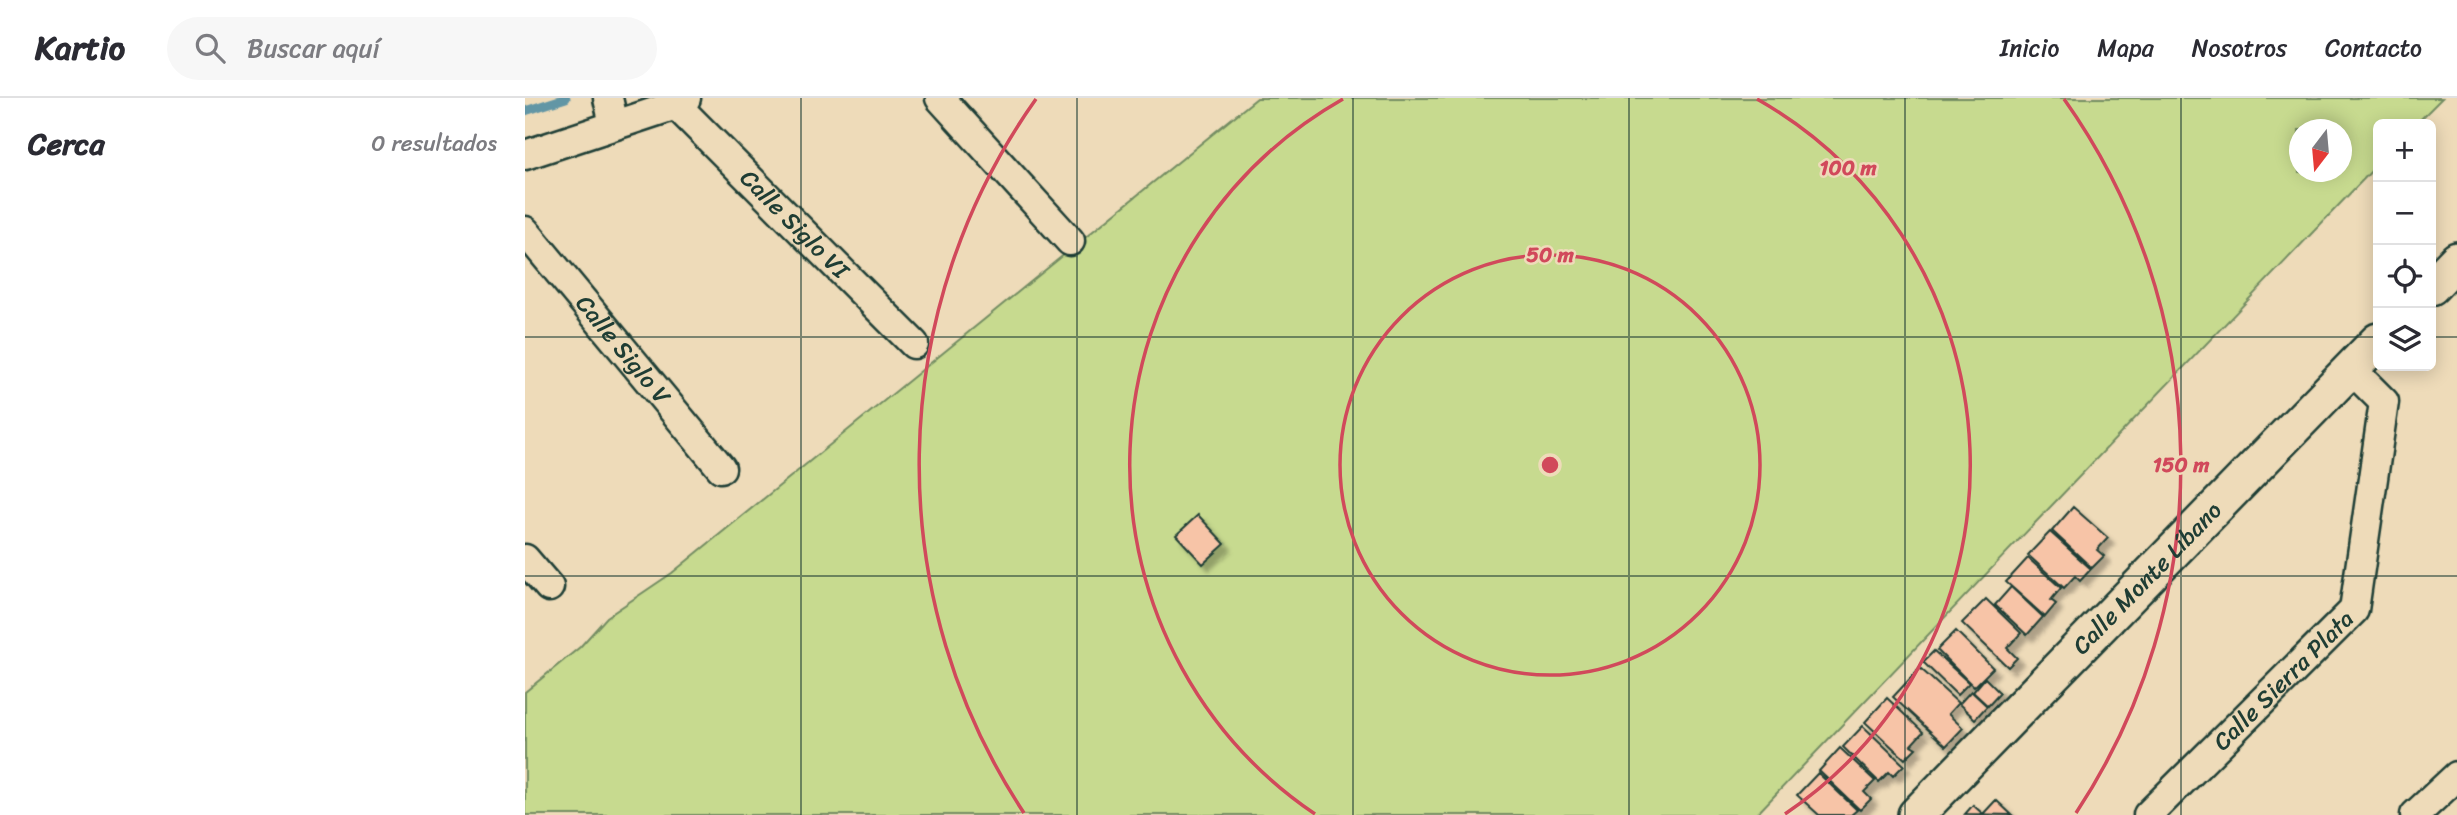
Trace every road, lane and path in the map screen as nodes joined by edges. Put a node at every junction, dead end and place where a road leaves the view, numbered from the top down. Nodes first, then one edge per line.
1 (940, 98) edge
2 (681, 101) edge
3 (611, 112) edge
4 (525, 155) edge
5 (525, 232) edge
6 (1070, 241) dead end
7 (2457, 260) edge
8 (2436, 282) edge
9 (914, 344) dead end
10 (2373, 346) edge
11 (2351, 369) junction
12 (721, 468) dead end
13 (525, 559) edge
14 (549, 587) dead end
15 (2457, 776) edge
16 (1916, 815) edge
17 (2148, 815) edge
18 (2416, 815) edge

1 - 6 street
2 - 3 street
2 - 9 street, Calle Siglo VI
3 - 4 street
5 - 12 street, Calle Siglo V
7 - 8 street
10 - 11 street, Calle Monte Líbano
11 - 16 street, Calle Monte Líbano
11 - 17 street, Calle Sierra Plata
13 - 14 street
15 - 18 street

